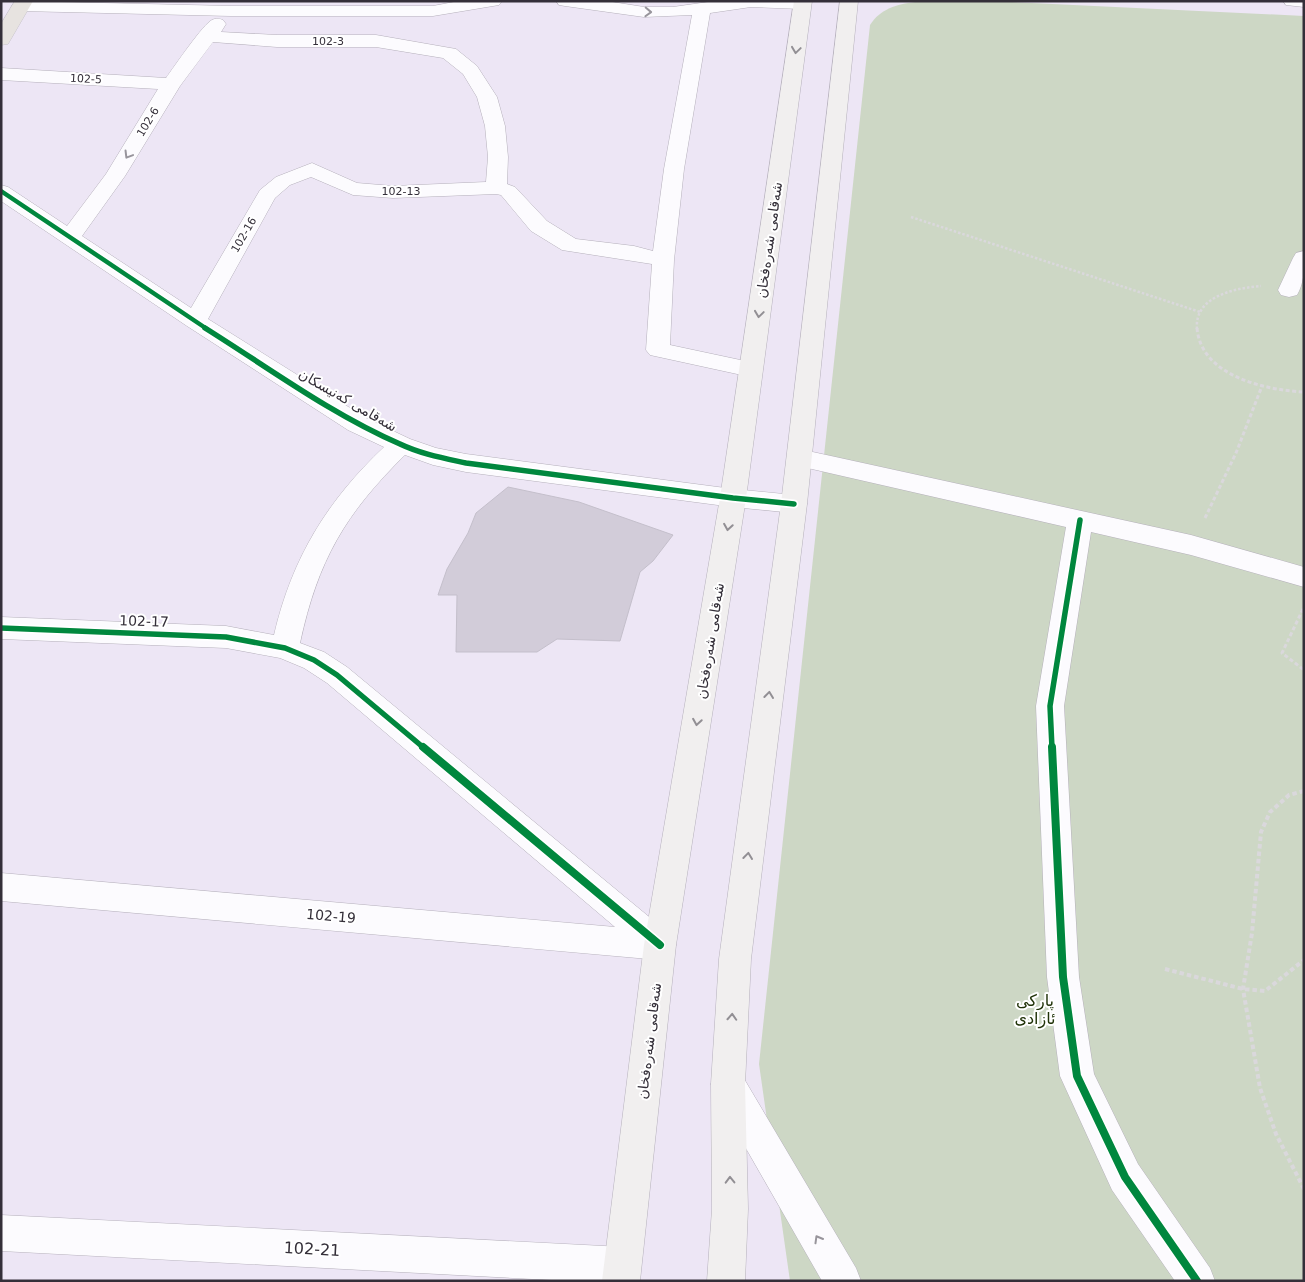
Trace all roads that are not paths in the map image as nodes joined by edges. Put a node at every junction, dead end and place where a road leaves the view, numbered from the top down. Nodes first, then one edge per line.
1 (493, 1) edge
2 (565, 1) edge
3 (849, 1) edge
4 (1292, 1) edge
5 (1303, 2) edge
6 (803, 3) edge
7 (22, 4) edge
8 (233, 6) edge
9 (435, 6) edge
10 (702, 9) junction
11 (206, 36) junction
12 (1, 40) edge
13 (420, 48) junction
14 (1, 74) edge
15 (171, 84) junction
16 (312, 169) joint
17 (496, 188) junction
18 (1, 191) edge
19 (70, 236) junction
20 (1304, 258) edge
21 (662, 260) junction
22 (1289, 290) road end
23 (195, 321) junction
24 (751, 369) junction
25 (401, 445) junction
26 (799, 458) junction
27 (733, 498) junction
28 (794, 504) junction
29 (1080, 520) junction
30 (1304, 577) edge
31 (1, 628) edge
32 (285, 648) junction
33 (1, 887) edge
34 (660, 945) junction
35 (728, 1084) junction
36 (730, 1209) junction
37 (1, 1233) edge
38 (622, 1273) edge
39 (726, 1281) edge
40 (744, 1281) edge
41 (843, 1281) edge
42 (1197, 1281) edge

1 - 9 street
2 -> 10 street
3 - 26 main road
4 - 5 street
6 - 10 street
6 -> 24 main road, شەقامی شەرەفخان
7 - 8 street
7 - 12 main road
8 - 9 street
8 - 11 street, 102-6
9 - 13 street
10 - 21 street
11 - 13 street, 102-3
11 - 15 street, 102-6
13 - 17 street, 102-3
14 - 15 street, 102-5
15 -> 19 street, 102-6
16 - 17 street, 102-13
16 - 23 street, 102-16
17 - 21 street
18 - 19 street, شەقامی کەنیسکان
19 - 23 street, شەقامی کەنیسکان
20 - 22 street
21 - 24 street
23 - 25 street, شەقامی کەنیسکان
24 - 27 main road, شەقامی شەرەفخان
25 - 27 street, شەقامی کەنیسکان
25 - 32 street
26 - 28 main road
26 - 29 street
27 - 28 street, شەقامی کەنیسکان
27 -> 34 main road, شەقامی شەرەفخان
35 -> 28 main road
29 - 30 street
29 - 42 street
31 - 32 street, 102-17
32 - 34 street, 102-17
33 - 34 street, 102-19
34 - 38 main road, شەقامی شەرەفخان
36 -> 35 main road
41 -> 35 street
36 - 39 main road
36 - 40 main road
37 - 38 street, 102-21

